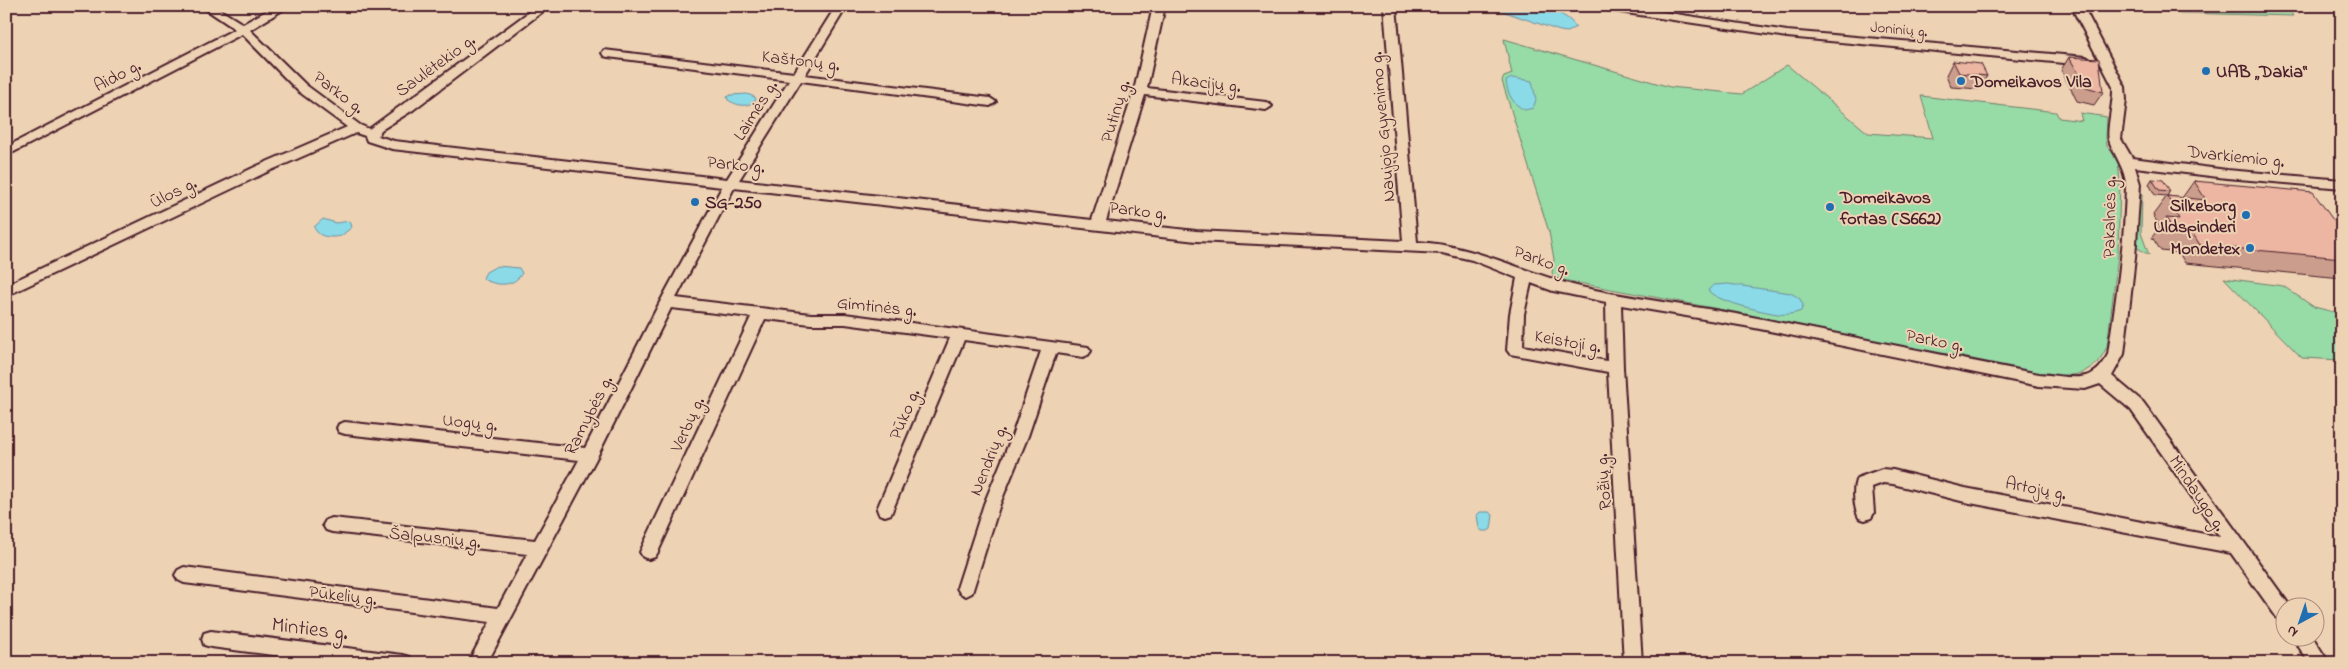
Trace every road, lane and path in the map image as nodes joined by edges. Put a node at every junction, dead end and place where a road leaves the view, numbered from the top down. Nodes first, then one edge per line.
1 (206, 6) edge
2 (284, 6) edge
3 (545, 6) edge
4 (842, 6) edge
5 (1159, 6) edge
6 (1390, 6) edge
7 (1599, 6) edge
8 (2077, 6) edge
9 (244, 29) junction
10 (608, 53) dead end
11 (2108, 63) junction
12 (796, 77) junction
13 (1140, 91) junction
14 (990, 102) dead end
15 (1266, 106) dead end
16 (356, 128) junction
17 (370, 134) junction
18 (6, 152) edge
19 (2127, 162) junction
20 (731, 182) junction
21 (2342, 184) edge
22 (1098, 224) junction
23 (1410, 245) junction
24 (1525, 276) junction
25 (6, 291) edge
26 (1613, 298) junction
27 (667, 302) junction
28 (760, 313) junction
29 (959, 334) junction
30 (1050, 347) junction
31 (1083, 351) dead end
32 (1615, 368) junction
33 (2102, 377) junction
34 (345, 428) dead end
35 (590, 455) junction
36 (885, 509) dead end
37 (1865, 513) dead end
38 (332, 525) dead end
39 (2234, 546) junction
40 (539, 548) junction
41 (650, 552) dead end
42 (184, 575) dead end
43 (966, 588) dead end
44 (2276, 603) edge
45 (502, 616) junction
46 (211, 638) dead end
47 (2307, 646) edge
48 (403, 663) edge
49 (476, 663) edge
50 (1634, 663) edge
51 (2320, 663) edge

1 - 9 street, Parko g.
2 - 9 street, Aido g.
3 - 17 street, Saulėtekio g.
4 - 12 street, Laimės g.
5 - 13 street, Putinų g.
6 - 23 street, Naujojo Gyvenimo g.
7 - 11 street, Joninių g.
8 - 11 street, Pakalnės g.
9 - 16 street, Parko g.
9 - 18 street, Aido g.
10 - 12 street, Kaštonų g.
11 - 19 street, Pakalnės g.
12 - 14 street, Kaštonų g.
12 - 20 street, Laimės g.
13 - 15 street, Akacijų g.
13 - 22 street, Putinų g.
16 - 17 street, Parko g.
16 - 25 street, Ūlos g.
17 - 20 street, Parko g.
19 - 21 street, Dvarkiemio g.
19 - 33 street, Pakalnės g.
20 - 22 street, Parko g.
20 - 27 street, Ramybės g.
22 - 23 street, Parko g.
23 - 24 street, Parko g.
24 - 26 street, Parko g.
24 - 32 street, Keistoji g.
26 - 32 street, Rožių g.
26 - 33 street, Parko g.
27 - 28 street, Gimtinės g.
27 - 35 street, Ramybės g.
28 - 29 street, Gimtinės g.
28 - 41 street, Verbų g.
29 - 30 street, Gimtinės g.
29 - 36 street, Pūko g.
30 - 31 street, Gimtinės g.
30 - 43 street, Nendrių g.
32 - 50 street, Rožių g.
33 - 39 street, Mindaugo g.
34 - 35 street, Uogų g.
35 - 40 street, Ramybės g.
37 - 39 street, Artojų g.
38 - 40 street, Šalpusnių g.
39 - 44 street, Mindaugo g.
40 - 45 street, Ramybės g.
42 - 45 street, Pūkelių g.
45 - 49 street, Ramybės g.
46 - 48 street, Minties g.
47 - 51 street

